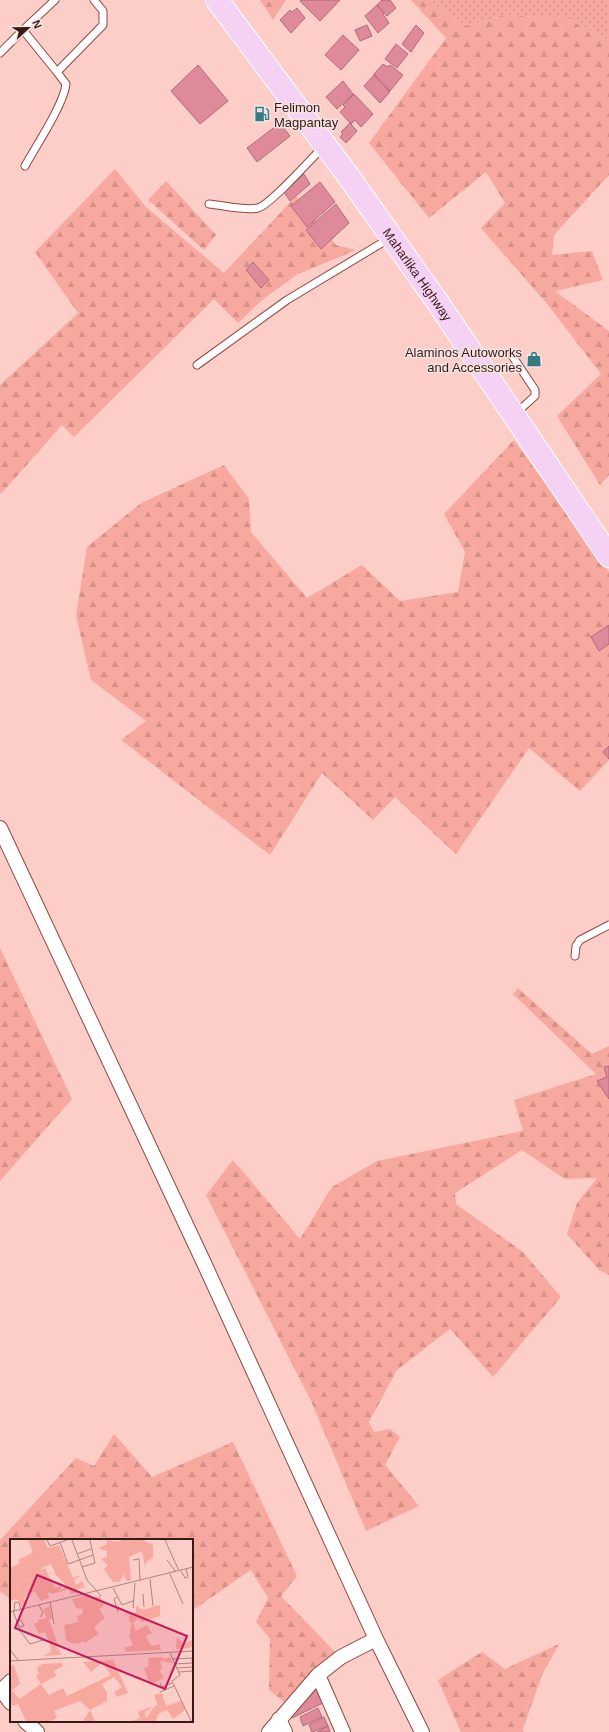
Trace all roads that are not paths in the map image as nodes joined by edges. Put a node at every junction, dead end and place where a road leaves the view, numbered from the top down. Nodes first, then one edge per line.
1 (55, 0) edge
2 (94, 0) edge
3 (217, 0) edge
4 (23, 30) junction
5 (0, 53) edge
6 (57, 72) junction
7 (325, 145) junction
8 (25, 166) dead end
9 (209, 204) dead end
10 (391, 237) junction
11 (513, 357) dead end
12 (197, 365) dead end
13 (513, 415) junction
14 (609, 556) edge
15 (0, 828) edge
16 (609, 925) edge
17 (575, 956) dead end
18 (376, 1639) junction
19 (318, 1675) junction
20 (10, 1682) edge
21 (10, 1702) edge
22 (279, 1719) junction
23 (26, 1722) edge
24 (37, 1732) edge
25 (269, 1732) edge
26 (285, 1732) edge
27 (343, 1732) edge
28 (422, 1732) edge

1 - 4 lane
2 - 6 lane
3 - 7 main road, Maharlika Highway
4 - 5 lane
4 - 6 lane
6 - 8 lane
7 - 9 lane
7 - 10 main road, Maharlika Highway
10 - 12 lane
10 - 13 main road, Maharlika Highway
11 - 13 lane
13 - 14 main road, Maharlika Highway
15 - 18 street
16 - 17 lane
18 - 19 street
18 - 28 street
19 - 22 street
19 - 27 street
20 - 21 street
22 - 25 street
22 - 26 street
23 - 24 street

